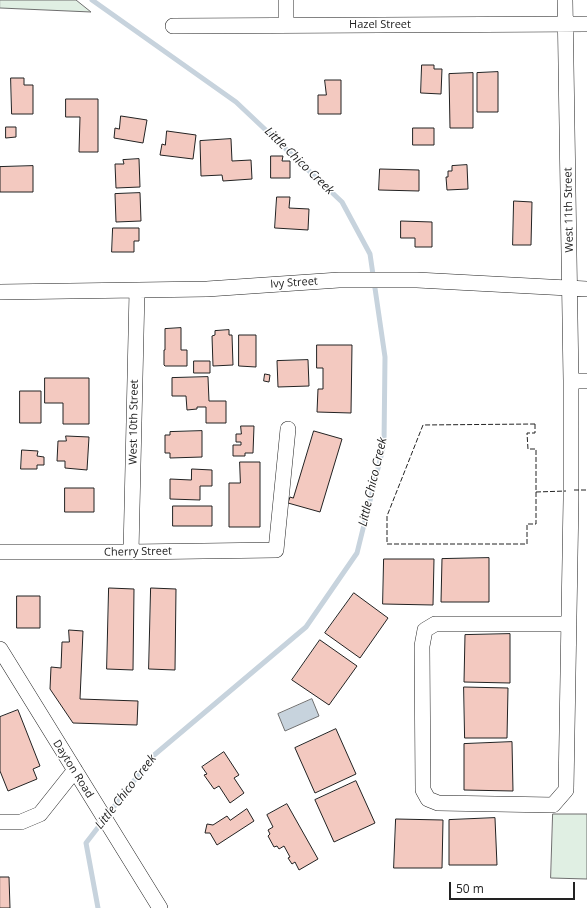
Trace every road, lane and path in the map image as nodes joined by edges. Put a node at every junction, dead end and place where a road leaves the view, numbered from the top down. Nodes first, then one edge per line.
1 (286, 0) edge
2 (565, 0) edge
3 (565, 24) junction
4 (587, 24) edge
5 (286, 25) junction
6 (174, 26) dead end
7 (570, 289) junction
8 (587, 289) edge
9 (137, 291) junction
10 (0, 292) edge
11 (571, 381) junction
12 (587, 381) edge
13 (288, 429) dead end
14 (0, 552) edge
15 (131, 552) junction
16 (568, 624) junction
17 (0, 649) edge
18 (75, 770) junction
19 (0, 822) edge
20 (160, 908) edge

1 - 5 street
2 - 3 street, West 11th Street
3 - 4 street, Hazel Street
3 - 5 street, Hazel Street
3 - 7 street, West 11th Street
5 - 6 street, Hazel Street
7 - 8 street, Ivy Street
7 - 9 street, Ivy Street
7 - 11 street, West 11th Street
9 - 10 street, Ivy Street
9 - 15 street, West 10th Street
11 - 12 street
11 - 16 street, West 11th Street
13 - 15 street, Cherry Street
14 - 15 street, Cherry Street
16 - 16 street, West 11th Street
17 - 18 street, Dayton Road
18 - 19 street
18 - 20 street, Dayton Road

